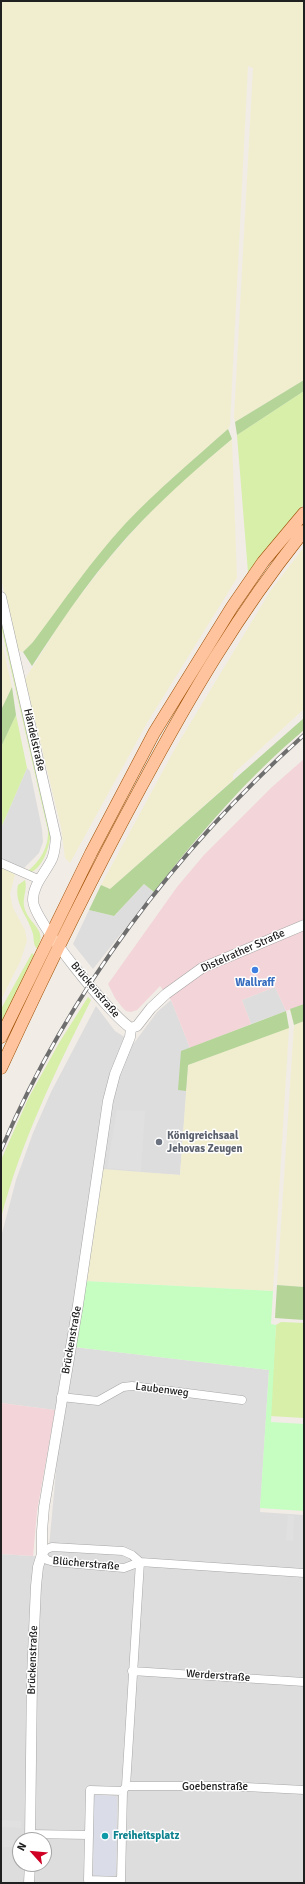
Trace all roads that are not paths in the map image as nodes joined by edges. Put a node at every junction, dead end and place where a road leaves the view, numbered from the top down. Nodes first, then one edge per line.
1 (304, 513) edge
2 (304, 530) edge
3 (1, 597) edge
4 (1, 864) edge
5 (40, 880) junction
6 (304, 925) edge
7 (51, 934) junction
8 (59, 945) junction
9 (132, 1028) junction
10 (1, 1037) edge
11 (1, 1068) edge
12 (61, 1397) junction
13 (242, 1400) dead end
14 (42, 1554) junction
15 (140, 1562) junction
16 (304, 1574) edge
17 (132, 1671) junction
18 (304, 1682) edge
19 (124, 1788) junction
20 (304, 1790) edge
21 (30, 1832) edge
22 (89, 1835) junction
23 (52, 1836) edge
24 (30, 1872) edge
25 (122, 1882) edge
26 (29, 1883) edge

1 - 7 main road
2 - 8 main road
3 - 5 street, Händelstraße
4 - 5 street
5 - 7 street, Brückenstraße
6 - 9 street, Distelrather Straße
7 - 8 street, Brückenstraße
7 - 10 main road
8 - 9 street, Brückenstraße
8 - 11 main road
9 - 12 street, Brückenstraße
12 - 13 street, Laubenweg
12 - 14 street, Brückenstraße
14 - 15 street, Blücherstraße
14 - 15 street, Blücherstraße
14 - 21 street, Brückenstraße
15 - 16 street, Blücherstraße
15 - 17 street
17 - 18 street, Werderstraße
17 - 19 street
19 - 20 street, Goebenstraße
19 - 22 street
19 - 25 street
22 - 23 street
22 - 25 street
24 - 26 street

